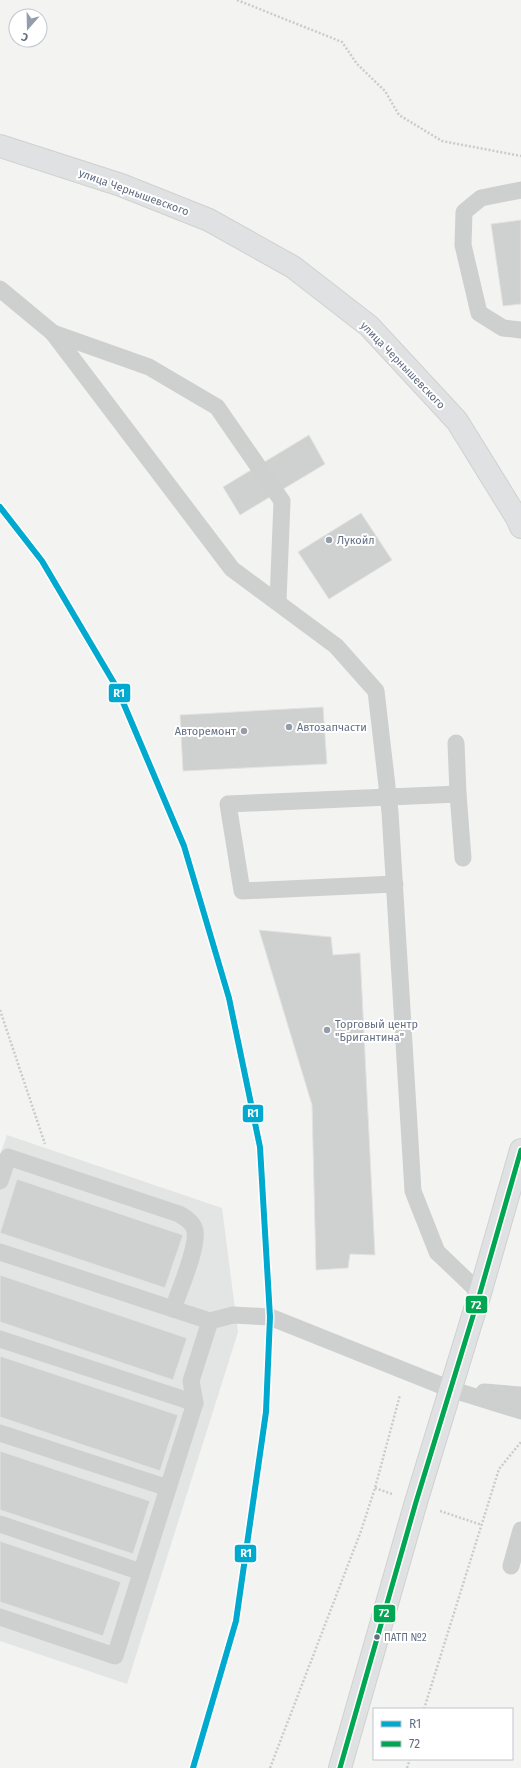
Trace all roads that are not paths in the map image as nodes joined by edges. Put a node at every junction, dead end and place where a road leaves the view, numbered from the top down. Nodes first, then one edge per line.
1 (0, 146) edge
2 (521, 190) edge
3 (0, 289) edge
4 (521, 330) edge
5 (54, 333) junction
6 (521, 527) edge
7 (278, 602) junction
8 (456, 742) dead end
9 (458, 794) junction
10 (389, 797) junction
11 (463, 858) dead end
12 (395, 884) junction
13 (521, 1150) edge
14 (0, 1182) edge
15 (0, 1252) edge
16 (480, 1293) junction
17 (173, 1309) junction
18 (210, 1321) junction
19 (0, 1339) edge
20 (450, 1389) junction
21 (521, 1395) edge
22 (195, 1403) junction
23 (521, 1411) edge
24 (0, 1433) edge
25 (168, 1488) junction
26 (0, 1524) edge
27 (521, 1530) edge
28 (511, 1566) dead end
29 (141, 1572) junction
30 (0, 1617) edge
31 (340, 1768) edge

1 - 6 main road, улица Чернышевского
2 - 4 lane
3 - 5 lane
5 - 7 lane
5 - 7 lane
7 - 10 lane
8 - 9 lane
9 - 10 lane
9 - 11 lane
10 - 12 lane
10 - 12 lane
12 - 16 lane
13 - 16 main road
14 - 17 lane
15 - 17 lane
16 - 20 main road
17 - 18 lane
18 - 20 lane
18 - 22 lane
19 - 22 lane
20 - 21 lane
20 - 23 lane
20 - 31 main road
22 - 25 lane
24 - 25 lane
25 - 29 lane
26 - 29 lane
27 - 28 lane
29 - 30 lane

